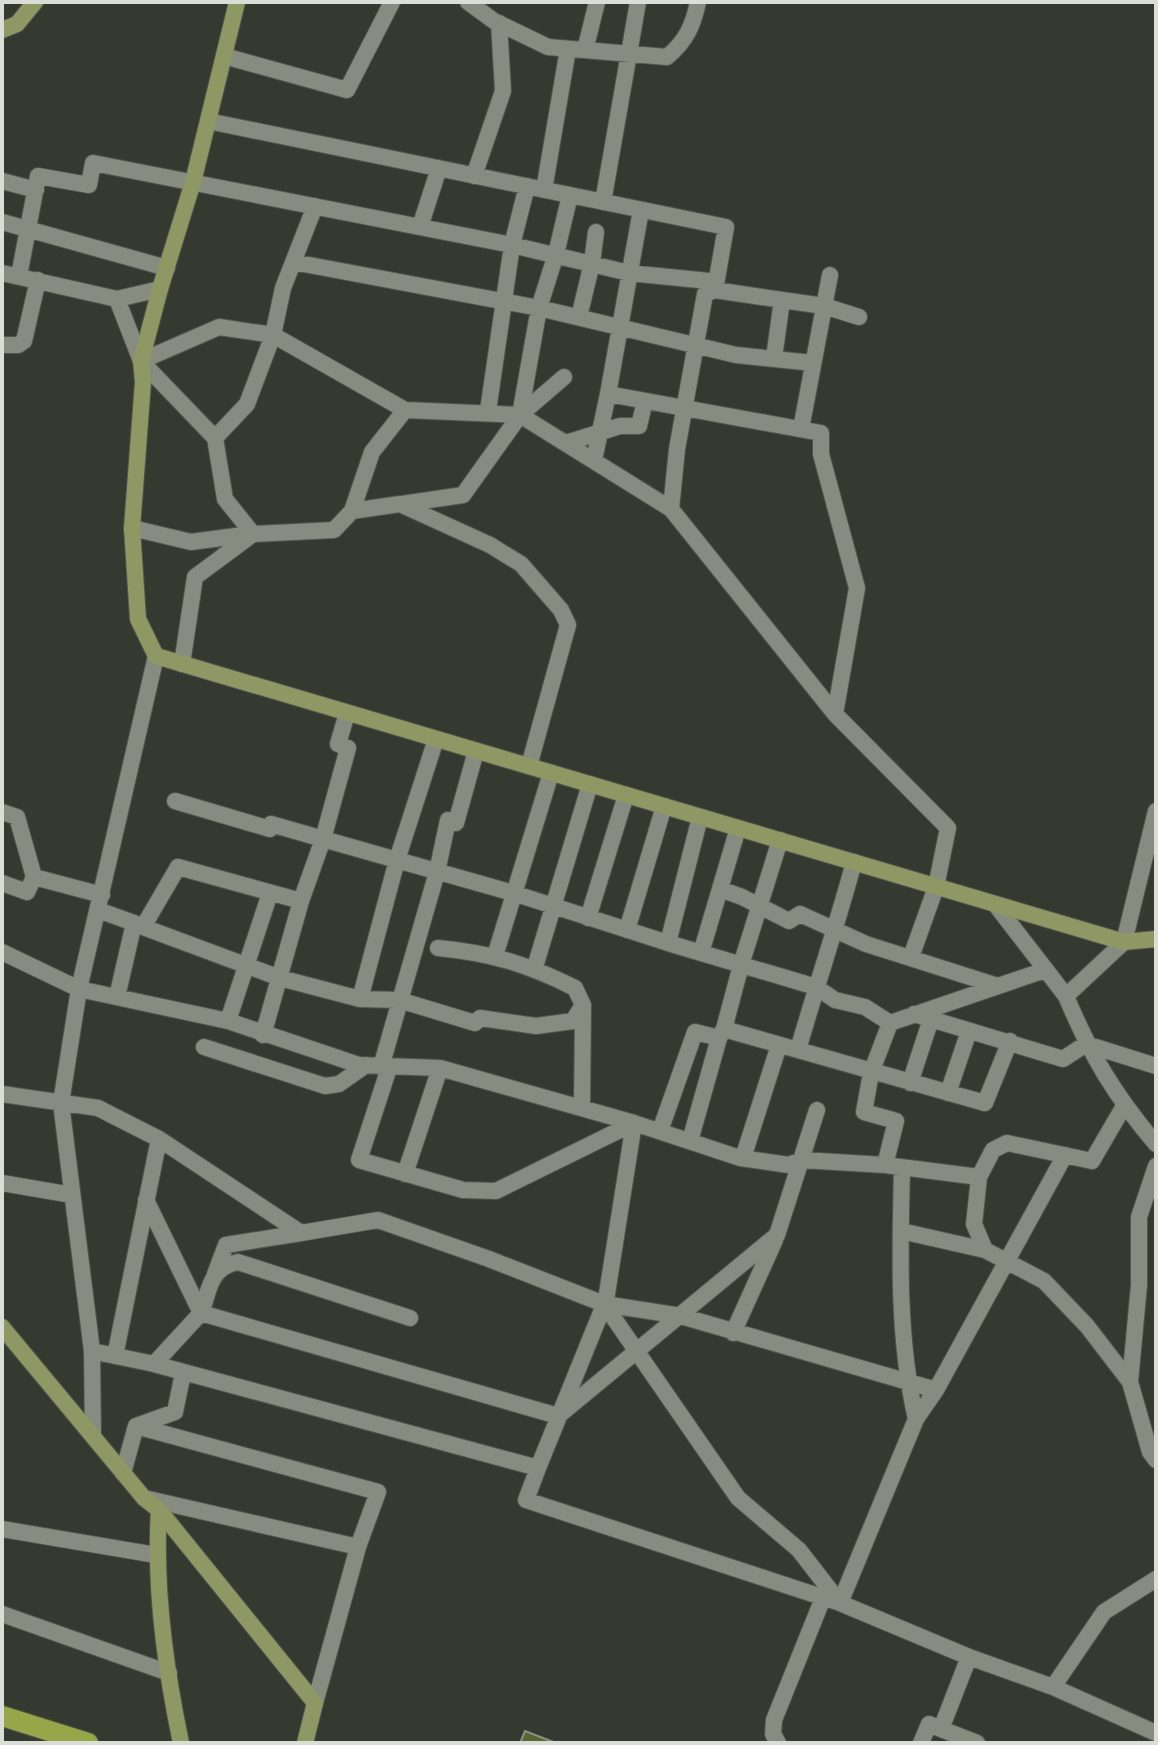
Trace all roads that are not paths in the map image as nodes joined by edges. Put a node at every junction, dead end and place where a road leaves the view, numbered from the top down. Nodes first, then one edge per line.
1 (237, 2) edge
2 (392, 2) edge
3 (468, 2) edge
4 (597, 2) edge
5 (638, 2) edge
6 (698, 2) edge
7 (34, 3) edge
8 (499, 23) junction
9 (2, 30) edge
10 (576, 49) junction
11 (629, 54) junction
12 (224, 56) junction
13 (208, 121) junction
14 (439, 168) junction
15 (474, 176) junction
16 (2, 181) edge
17 (193, 182) junction
18 (535, 188) junction
19 (36, 190) junction
20 (570, 195) junction
21 (603, 202) junction
22 (315, 206) junction
23 (641, 210) junction
24 (2, 222) edge
25 (420, 227) junction
26 (30, 229) junction
27 (596, 232) dead end
28 (512, 245) junction
29 (556, 254) junction
30 (293, 262) junction
31 (592, 263) junction
32 (167, 268) junction
33 (629, 273) junction
34 (10, 274) edge
35 (830, 275) dead end
36 (38, 280) junction
37 (160, 289) junction
38 (715, 290) junction
39 (117, 299) junction
40 (782, 300) junction
41 (504, 301) junction
42 (824, 306) junction
43 (539, 308) junction
44 (579, 317) junction
45 (859, 317) dead end
46 (620, 327) junction
47 (273, 335) junction
48 (2, 345) edge
49 (697, 345) junction
50 (774, 358) junction
51 (141, 361) junction
52 (813, 363) junction
53 (564, 377) dead end
54 (608, 394) junction
55 (645, 401) junction
56 (684, 408) junction
57 (405, 410) junction
58 (488, 411) junction
59 (520, 415) junction
60 (801, 429) junction
61 (600, 432) junction
62 (215, 438) junction
63 (566, 443) junction
64 (594, 460) junction
65 (400, 504) junction
66 (671, 509) junction
67 (352, 511) junction
68 (132, 528) junction
69 (253, 534) junction
70 (156, 656) junction
71 (182, 664) junction
72 (347, 713) junction
73 (835, 714) junction
74 (436, 739) junction
75 (476, 751) junction
76 (529, 766) junction
77 (551, 773) junction
78 (590, 784) junction
79 (626, 795) junction
80 (175, 801) dead end
81 (664, 806) junction
82 (2, 812) edge
83 (1155, 816) edge
84 (700, 817) junction
85 (738, 828) junction
86 (323, 839) junction
87 (780, 840) junction
88 (397, 860) junction
89 (854, 862) junction
90 (437, 872) junction
91 (34, 877) junction
92 (2, 883) edge
93 (936, 887) junction
94 (720, 889) junction
95 (270, 893) junction
96 (513, 893) junction
97 (301, 901) junction
98 (100, 903) junction
99 (995, 904) junction
100 (553, 906) junction
101 (759, 906) junction
102 (588, 918) junction
103 (138, 925) junction
104 (627, 930) junction
105 (835, 932) junction
106 (1156, 939) edge
107 (1124, 942) junction
108 (668, 943) junction
109 (438, 948) dead end
110 (2, 952) edge
111 (701, 953) junction
112 (495, 956) junction
113 (911, 957) junction
114 (741, 965) junction
115 (247, 966) junction
116 (535, 967) junction
117 (1045, 970) junction
118 (280, 978) junction
119 (998, 986) junction
120 (816, 987) junction
121 (79, 989) junction
122 (1066, 996) junction
123 (117, 997) junction
124 (360, 999) junction
125 (399, 1000) junction
126 (583, 1005) junction
127 (914, 1014) junction
128 (931, 1019) junction
129 (228, 1021) junction
130 (890, 1023) junction
131 (969, 1031) junction
132 (721, 1033) junction
133 (263, 1035) junction
134 (1010, 1041) junction
135 (1086, 1044) junction
136 (779, 1045) junction
137 (204, 1047) dead end
138 (798, 1050) junction
139 (1156, 1066) edge
140 (379, 1067) junction
141 (440, 1068) junction
142 (871, 1073) junction
143 (910, 1083) junction
144 (948, 1093) junction
145 (2, 1094) edge
146 (61, 1103) junction
147 (1124, 1106) junction
148 (582, 1108) junction
149 (817, 1110) dead end
150 (634, 1123) junction
151 (660, 1131) junction
152 (159, 1139) junction
153 (690, 1141) junction
154 (1156, 1144) edge
155 (1065, 1155) junction
156 (743, 1158) junction
157 (802, 1160) junction
158 (894, 1166) junction
159 (1156, 1166) edge
160 (405, 1174) junction
161 (979, 1177) junction
162 (2, 1183) edge
163 (72, 1195) junction
164 (146, 1200) junction
165 (901, 1231) junction
166 (301, 1233) junction
167 (777, 1235) junction
168 (985, 1250) junction
169 (1004, 1262) junction
170 (604, 1304) junction
171 (201, 1313) junction
172 (681, 1316) junction
173 (410, 1318) dead end
174 (2, 1327) edge
175 (733, 1333) junction
176 (92, 1351) junction
177 (638, 1353) junction
178 (115, 1356) junction
179 (154, 1364) junction
180 (183, 1373) junction
181 (907, 1382) junction
182 (1130, 1382) junction
183 (936, 1390) junction
184 (558, 1416) junction
185 (916, 1419) junction
186 (136, 1426) junction
187 (93, 1436) junction
188 (1156, 1460) edge
189 (538, 1468) junction
190 (123, 1473) junction
191 (144, 1498) junction
192 (159, 1510) junction
193 (2, 1529) edge
194 (358, 1547) junction
195 (156, 1555) junction
196 (1156, 1579) edge
197 (831, 1600) junction
198 (2, 1614) edge
199 (969, 1657) junction
200 (169, 1673) junction
201 (1053, 1687) junction
202 (315, 1703) junction
203 (2, 1716) edge
204 (941, 1729) junction
205 (1156, 1733) edge
206 (47, 1737) edge
207 (88, 1743) edge
208 (181, 1743) edge
209 (305, 1743) edge
210 (778, 1743) edge
211 (921, 1743) edge
212 (977, 1743) edge

1 - 12 street
2 - 12 street
3 - 8 street
4 - 10 street
5 - 11 street
6 - 11 street
7 - 9 street
8 - 10 street
8 - 15 street
10 - 11 street
10 - 18 street
11 - 21 street
12 - 13 street
13 - 14 street
13 - 17 street
14 - 15 street
14 - 25 street
15 - 18 street
16 - 19 street
17 - 19 street
17 - 22 street
17 - 32 street
18 - 20 street
18 - 28 street
19 - 26 street
20 - 21 street
20 - 29 street
21 - 23 street
22 - 25 street
22 - 30 street
23 - 33 street
23 - 38 street
24 - 26 street
25 - 28 street
26 - 32 street
26 - 34 street
27 - 31 street
28 - 29 street
28 - 41 street
29 - 31 street
29 - 43 street
30 - 41 street
30 - 47 street
31 - 33 street
31 - 44 street
32 - 37 street
33 - 38 street
33 - 46 street
34 - 36 street
35 - 42 street
36 - 39 street
36 - 48 street
37 - 39 street
37 - 51 street
38 - 40 street
38 - 49 street
39 - 51 street
40 - 42 street
40 - 50 street
41 - 43 street
41 - 58 street
42 - 45 street
42 - 52 street
43 - 44 street
43 - 59 street
44 - 46 street
46 - 49 street
46 - 54 street
47 - 51 street
47 - 57 street
47 - 62 street
49 - 50 street
49 - 56 street
50 - 52 street
51 - 62 street
51 - 68 street
52 - 60 street
53 - 59 street
54 - 55 street
54 - 61 street
55 - 56 street
55 - 61 street
56 - 60 street
56 - 66 street
57 - 58 street
57 - 67 street
58 - 59 street
59 - 63 street
59 - 65 street
60 - 73 street
61 - 63 street
61 - 64 street
62 - 69 street
63 - 64 street
64 - 66 street
65 - 67 street
65 - 76 street
66 - 73 street
67 - 69 street
68 - 69 street
68 - 70 street
69 - 71 street
70 - 71 street
70 - 98 street
71 - 72 street
72 - 74 street
72 - 86 street
73 - 93 street
74 - 75 street
74 - 88 street
75 - 76 street
75 - 90 street
76 - 77 street
77 - 78 street
77 - 96 street
78 - 79 street
78 - 100 street
79 - 81 street
79 - 102 street
80 - 86 street
81 - 84 street
81 - 104 street
82 - 91 street
83 - 107 street
84 - 85 street
84 - 108 street
85 - 87 street
85 - 94 street
86 - 88 street
86 - 97 street
87 - 89 street
87 - 101 street
88 - 90 street
88 - 124 street
89 - 93 street
89 - 105 street
90 - 96 street
90 - 125 street
91 - 92 street
91 - 98 street
93 - 99 street
93 - 113 street
94 - 101 street
94 - 111 street
95 - 97 street
95 - 103 street
95 - 115 street
96 - 100 street
96 - 112 street
97 - 118 street
98 - 103 street
98 - 121 street
99 - 107 street
99 - 117 street
100 - 102 street
100 - 116 street
101 - 105 street
101 - 114 street
102 - 104 street
103 - 115 street
103 - 123 street
104 - 108 street
105 - 113 street
105 - 120 street
106 - 107 street
107 - 122 street
108 - 111 street
109 - 112 street
110 - 121 street
111 - 114 street
112 - 116 street
113 - 119 street
114 - 120 street
114 - 132 street
115 - 118 street
115 - 129 street
116 - 126 street
117 - 119 street
117 - 122 street
118 - 124 street
118 - 133 street
119 - 127 street
120 - 130 street
120 - 138 street
121 - 123 street
121 - 146 street
122 - 135 street
123 - 129 street
124 - 125 street
125 - 126 street
125 - 140 street
126 - 148 street
127 - 128 street
127 - 130 street
128 - 131 street
128 - 143 street
129 - 133 street
130 - 142 street
131 - 134 street
131 - 144 street
132 - 136 street
132 - 151 street
132 - 153 street
133 - 140 street
134 - 135 street
134 - 144 street
135 - 139 street
135 - 147 street
136 - 138 street
136 - 156 street
137 - 140 street
138 - 142 street
140 - 141 street
140 - 160 street
141 - 148 street
141 - 160 street
142 - 143 street
142 - 158 street
143 - 144 street
145 - 146 street
146 - 152 street
146 - 163 street
147 - 154 street
147 - 155 street
148 - 150 street
149 - 157 street
150 - 151 street
150 - 160 street
150 - 170 street
151 - 153 street
152 - 164 street
152 - 166 street
153 - 156 street
155 - 161 street
155 - 169 street
156 - 157 street
157 - 158 street
157 - 167 street
158 - 161 street
158 - 165 street
159 - 182 street
161 - 168 street
162 - 163 street
163 - 176 street
164 - 171 street
164 - 178 street
165 - 168 street
165 - 181 street
166 - 170 street
166 - 171 street
167 - 172 street
167 - 175 street
168 - 169 street
169 - 182 street
169 - 183 street
170 - 172 street
170 - 177 street
170 - 184 street
171 - 173 street
171 - 179 street
171 - 184 street
172 - 175 street
172 - 177 street
174 - 187 street
175 - 181 street
176 - 178 street
176 - 187 street
177 - 184 street
177 - 197 street
178 - 179 street
179 - 180 street
180 - 186 street
180 - 189 street
181 - 183 street
181 - 185 street
182 - 188 street
183 - 185 street
184 - 189 street
185 - 197 street
186 - 190 street
186 - 194 street
187 - 190 street
189 - 197 street
190 - 191 street
191 - 192 street
191 - 194 street
192 - 195 street
192 - 202 street
193 - 195 street
194 - 202 street
195 - 200 street
196 - 201 street
197 - 199 street
197 - 210 street
198 - 200 street
199 - 201 street
199 - 204 street
200 - 208 street
201 - 205 street
202 - 209 street
203 - 206 main road
204 - 211 street
204 - 212 street
206 - 207 main road

